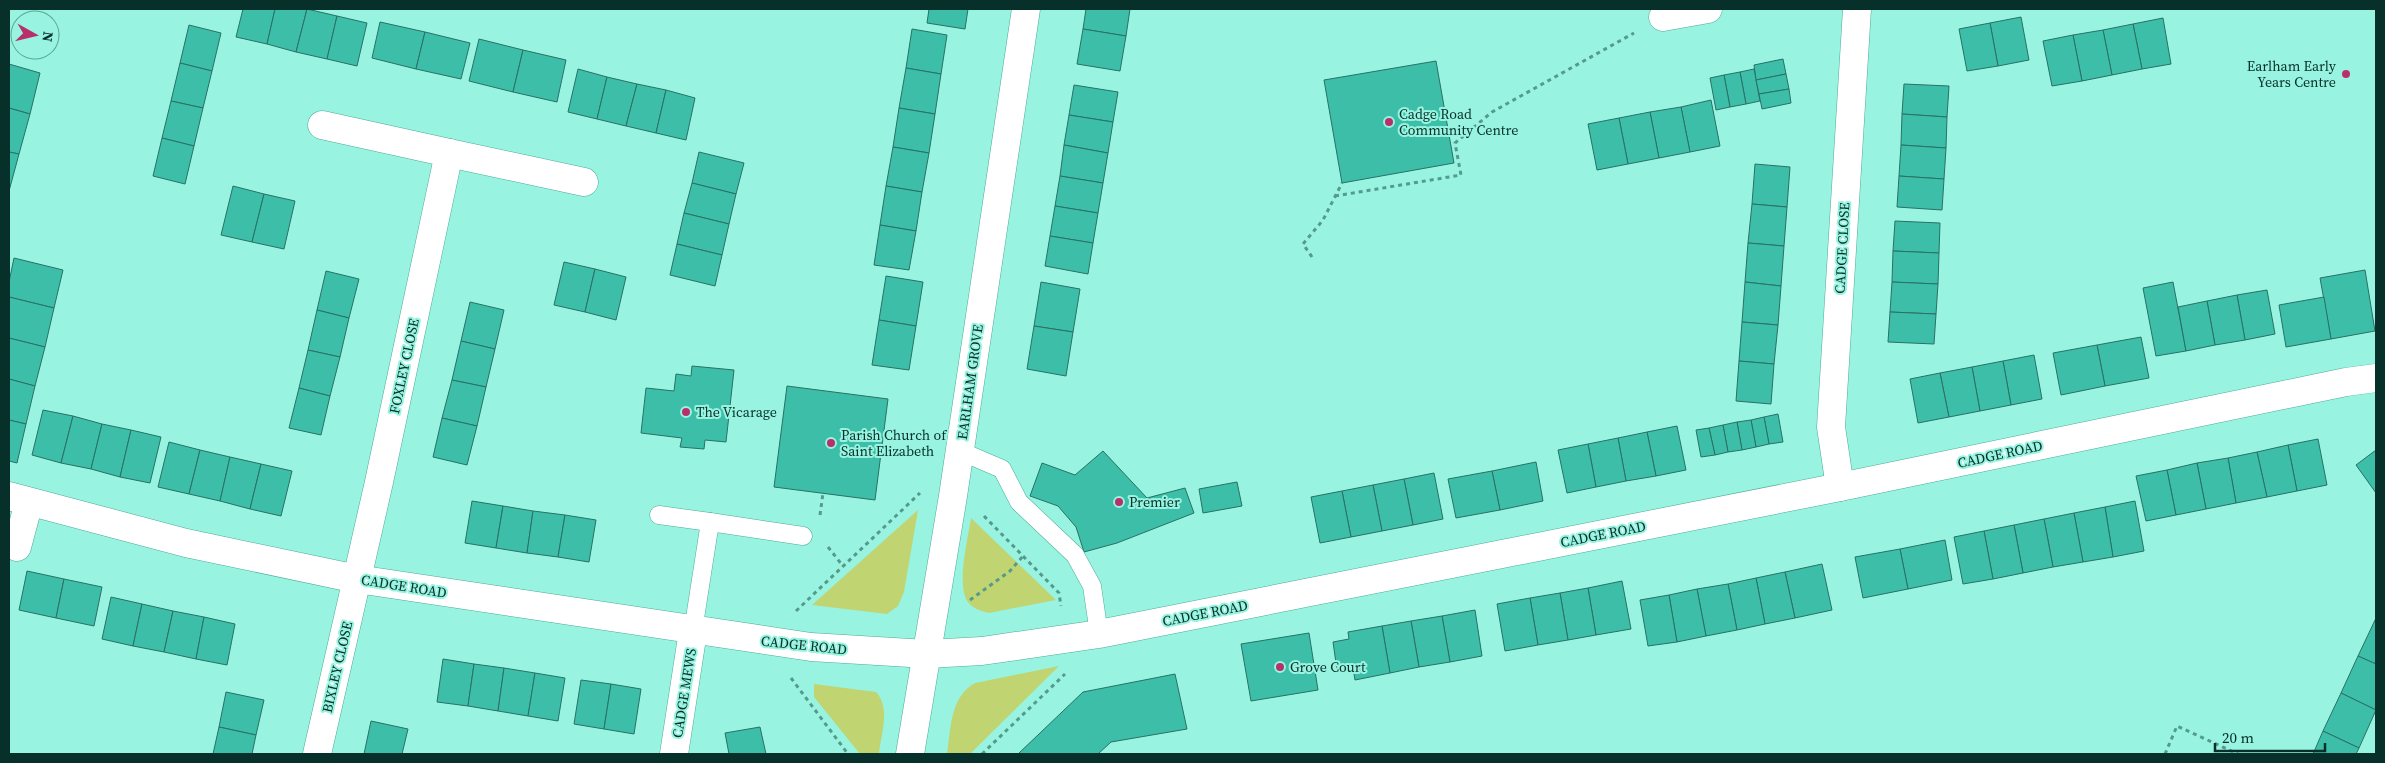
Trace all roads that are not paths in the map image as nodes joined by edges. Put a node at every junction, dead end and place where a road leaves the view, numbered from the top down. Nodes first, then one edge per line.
1 (1026, 9) edge
2 (1708, 9) edge
3 (1857, 9) edge
4 (1663, 17) road end
5 (322, 125) dead end
6 (449, 153) junction
7 (584, 182) dead end
8 (2376, 378) edge
9 (960, 451) junction
10 (1840, 487) junction
11 (19, 499) edge
12 (659, 515) dead end
13 (710, 522) junction
14 (803, 536) dead end
15 (17, 547) dead end
16 (357, 579) junction
17 (694, 631) junction
18 (1099, 634) junction
19 (927, 654) junction
20 (317, 754) edge
21 (674, 754) edge
22 (910, 754) edge

1 - 9 street, EARLHAM GROVE
2 - 4 street
3 - 10 street, CADGE CLOSE
5 - 6 street
6 - 7 street
6 - 16 street, FOXLEY CLOSE
8 - 10 street, CADGE ROAD
9 - 18 lane
9 - 19 street, EARLHAM GROVE
10 - 18 street, CADGE ROAD
11 - 15 street, CADGE ROAD
11 - 16 street, CADGE ROAD
12 - 13 lane
13 - 14 lane
13 - 17 lane
16 - 17 street, CADGE ROAD
16 - 20 street, BIXLEY CLOSE
17 - 19 street, CADGE ROAD
17 - 21 street, CADGE MEWS
18 - 19 street, CADGE ROAD
19 - 22 street, EARLHAM GROVE

